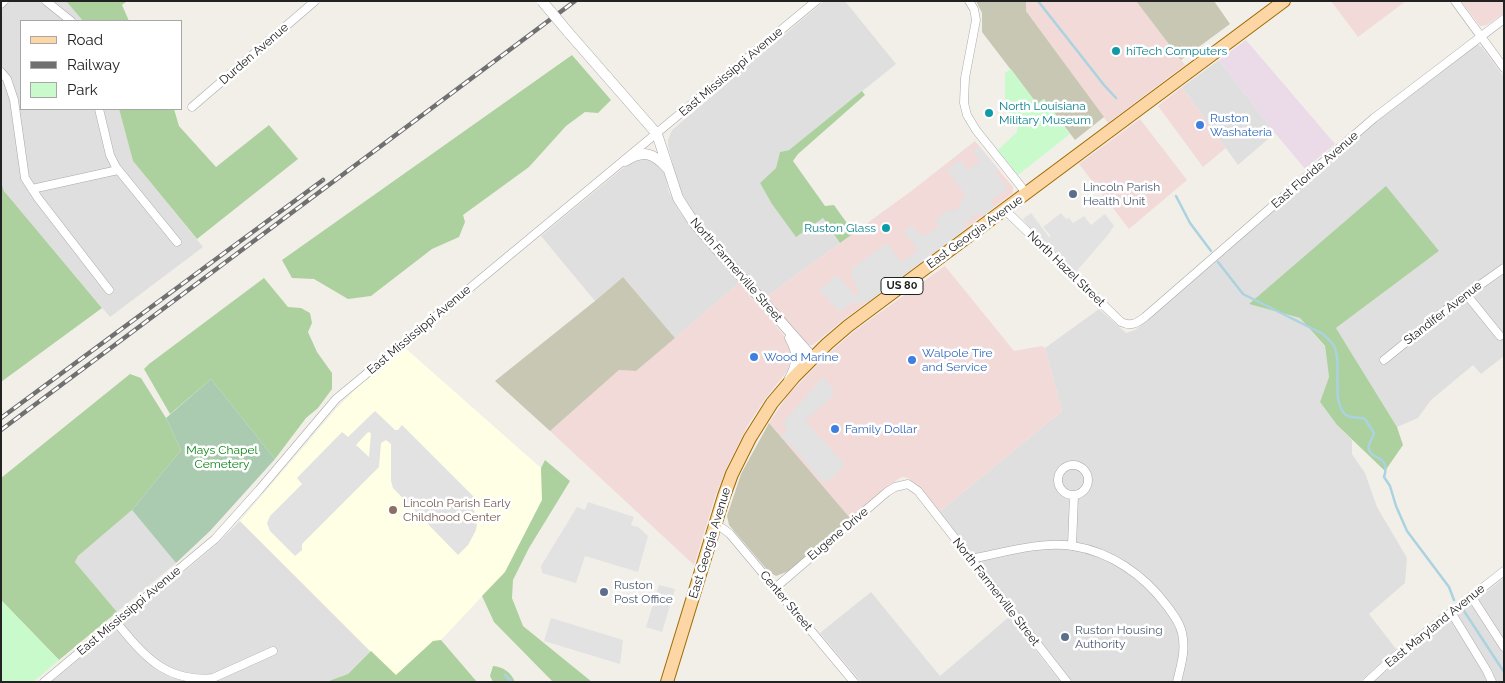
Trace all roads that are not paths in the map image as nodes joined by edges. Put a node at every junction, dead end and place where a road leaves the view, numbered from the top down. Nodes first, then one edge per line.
1 (4, 1) edge
2 (46, 1) edge
3 (315, 1) edge
4 (542, 1) edge
5 (816, 1) edge
6 (969, 1) edge
7 (1284, 1) edge
8 (1454, 1) edge
9 (1, 4) edge
10 (1504, 19) edge
11 (70, 20) edge
12 (1480, 36) junction
13 (1504, 68) edge
14 (1, 72) edge
15 (192, 107) dead end
16 (99, 110) edge
17 (657, 134) junction
18 (625, 161) junction
19 (118, 170) junction
20 (670, 172) junction
21 (32, 189) junction
22 (1027, 194) junction
23 (1005, 210) junction
24 (177, 242) dead end
25 (1504, 268) edge
26 (109, 290) dead end
27 (1466, 294) junction
28 (778, 318) junction
29 (1130, 325) joint
30 (1500, 336) dead end
31 (812, 357) junction
32 (1384, 360) dead end
33 (785, 387) junction
34 (904, 484) joint
35 (1074, 495) junction
36 (715, 525) junction
37 (1072, 546) junction
38 (970, 559) junction
39 (1504, 571) edge
40 (775, 588) junction
41 (1471, 596) junction
42 (1451, 612) junction
43 (116, 622) junction
44 (1504, 647) edge
45 (273, 651) dead end
46 (44, 682) edge
47 (667, 682) edge
48 (854, 682) edge
49 (1067, 682) edge
50 (1177, 682) edge
51 (1367, 682) edge
52 (1492, 682) edge

1 - 9 street
2 - 11 street
3 - 15 street, Durden Avenue
4 - 17 street, North Farmerville Street, bridge
5 - 17 street, East Mississippi Avenue
6 - 22 street
7 - 22 main road, East Georgia Avenue / US 80
8 - 12 street
10 - 12 street, East Florida Avenue
12 - 13 street
12 - 29 street, East Florida Avenue
14 - 21 street
16 - 19 street
17 - 18 street, East Mississippi Avenue
17 - 20 street, North Farmerville Street
18 - 20 street
18 - 43 street, East Mississippi Avenue
19 - 21 street
19 - 24 street
20 - 28 street, North Farmerville Street
21 - 26 street
22 - 23 main road, East Georgia Avenue / US 80
23 - 29 street, North Hazel Street
23 - 31 main road, East Georgia Avenue / US 80
25 - 27 street, Standifer Avenue
27 - 30 street
27 - 32 street, Standifer Avenue
28 - 31 street, North Farmerville Street
28 - 33 street
31 - 33 main road, East Georgia Avenue / US 80
33 - 36 main road, East Georgia Avenue / US 80
34 - 38 street, North Farmerville Street
34 - 40 street, Eugene Drive
35 - 35 street
35 - 37 street
36 - 40 street, Center Street
36 - 47 main road, East Georgia Avenue / US 80
37 - 38 street
37 - 50 street
38 - 49 street, North Farmerville Street
39 - 41 street, East Maryland Avenue
40 - 48 street, Center Street
41 - 42 street, East Maryland Avenue
41 - 44 street
42 - 51 street, East Maryland Avenue
42 - 52 street
43 - 45 street
43 - 46 street, East Mississippi Avenue

